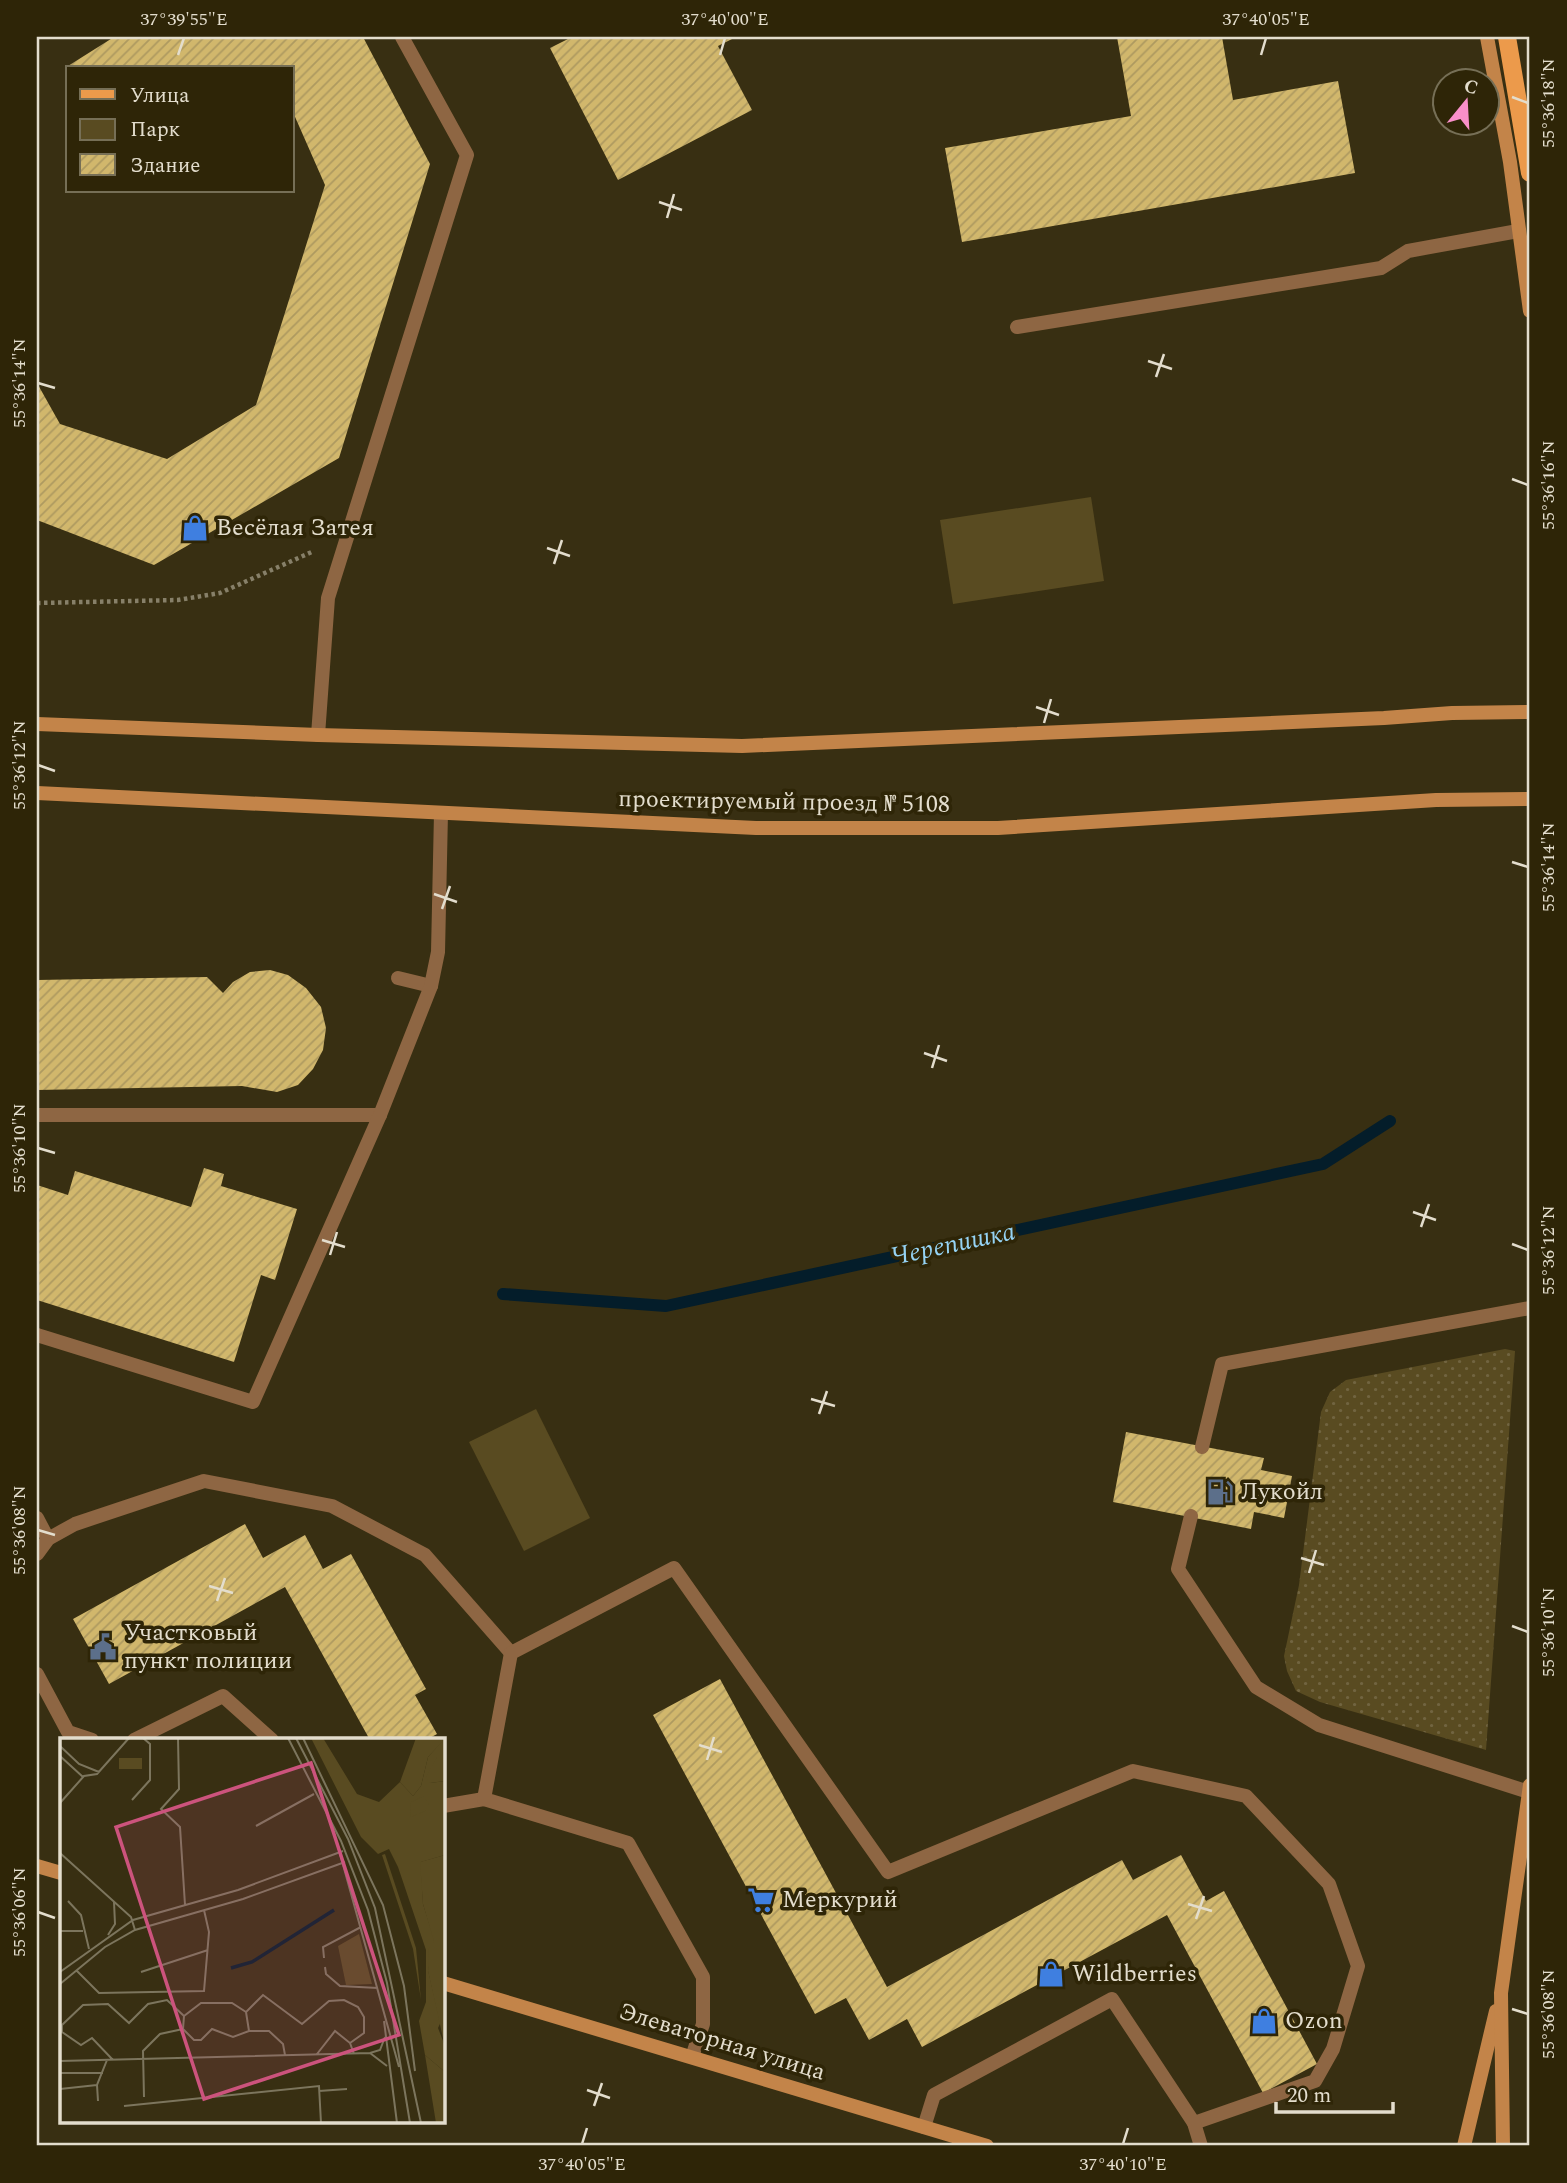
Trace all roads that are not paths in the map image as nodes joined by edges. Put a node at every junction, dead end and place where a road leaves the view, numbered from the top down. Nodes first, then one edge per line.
1 (402, 37) edge
2 (1487, 37) edge
3 (1507, 37) edge
4 (1530, 173) edge
5 (1518, 231) junction
6 (1530, 311) edge
7 (1017, 327) dead end
8 (1530, 712) edge
9 (37, 723) edge
10 (318, 735) junction
11 (37, 793) edge
12 (1530, 799) edge
13 (442, 813) junction
14 (398, 978) dead end
15 (431, 986) junction
16 (37, 1115) edge
17 (380, 1115) junction
18 (1530, 1308) edge
19 (37, 1335) edge
20 (1202, 1447) dead end
21 (1191, 1516) dead end
22 (37, 1518) edge
23 (48, 1539) junction
24 (37, 1554) edge
25 (512, 1653) junction
26 (37, 1674) edge
27 (86, 1738) edge
28 (138, 1738) edge
29 (270, 1738) edge
30 (1530, 1785) edge
31 (1530, 1792) edge
32 (484, 1799) junction
33 (444, 1806) edge
34 (37, 1866) edge
35 (60, 1873) edge
36 (444, 1983) edge
37 (1501, 1993) junction
38 (692, 2057) junction
39 (1194, 2123) junction
40 (924, 2127) junction
41 (987, 2146) edge
42 (1201, 2146) edge
43 (1464, 2146) edge
44 (1503, 2146) edge

1 - 10 lane
2 - 5 main road
3 - 4 main road
5 - 6 main road
5 - 7 lane
8 - 10 main road
9 - 10 main road
11 - 13 main road, проектируемый проезд № 5108
12 - 13 main road, проектируемый проезд № 5108
13 - 15 lane
14 - 15 lane
15 - 17 lane
16 - 17 lane
17 - 19 lane
18 - 20 lane
21 - 31 lane
22 - 23 lane
23 - 24 lane
23 - 25 lane
25 - 32 lane
25 - 39 lane
26 - 27 lane
28 - 29 lane
30 - 31 main road
31 - 37 main road
32 - 33 lane
32 - 38 lane
34 - 35 main road
36 - 38 main road, Элеваторная улица
37 - 43 main road
37 - 44 main road
38 - 40 main road, Элеваторная улица
39 - 40 lane
39 - 42 lane
40 - 41 main road, Элеваторная улица

